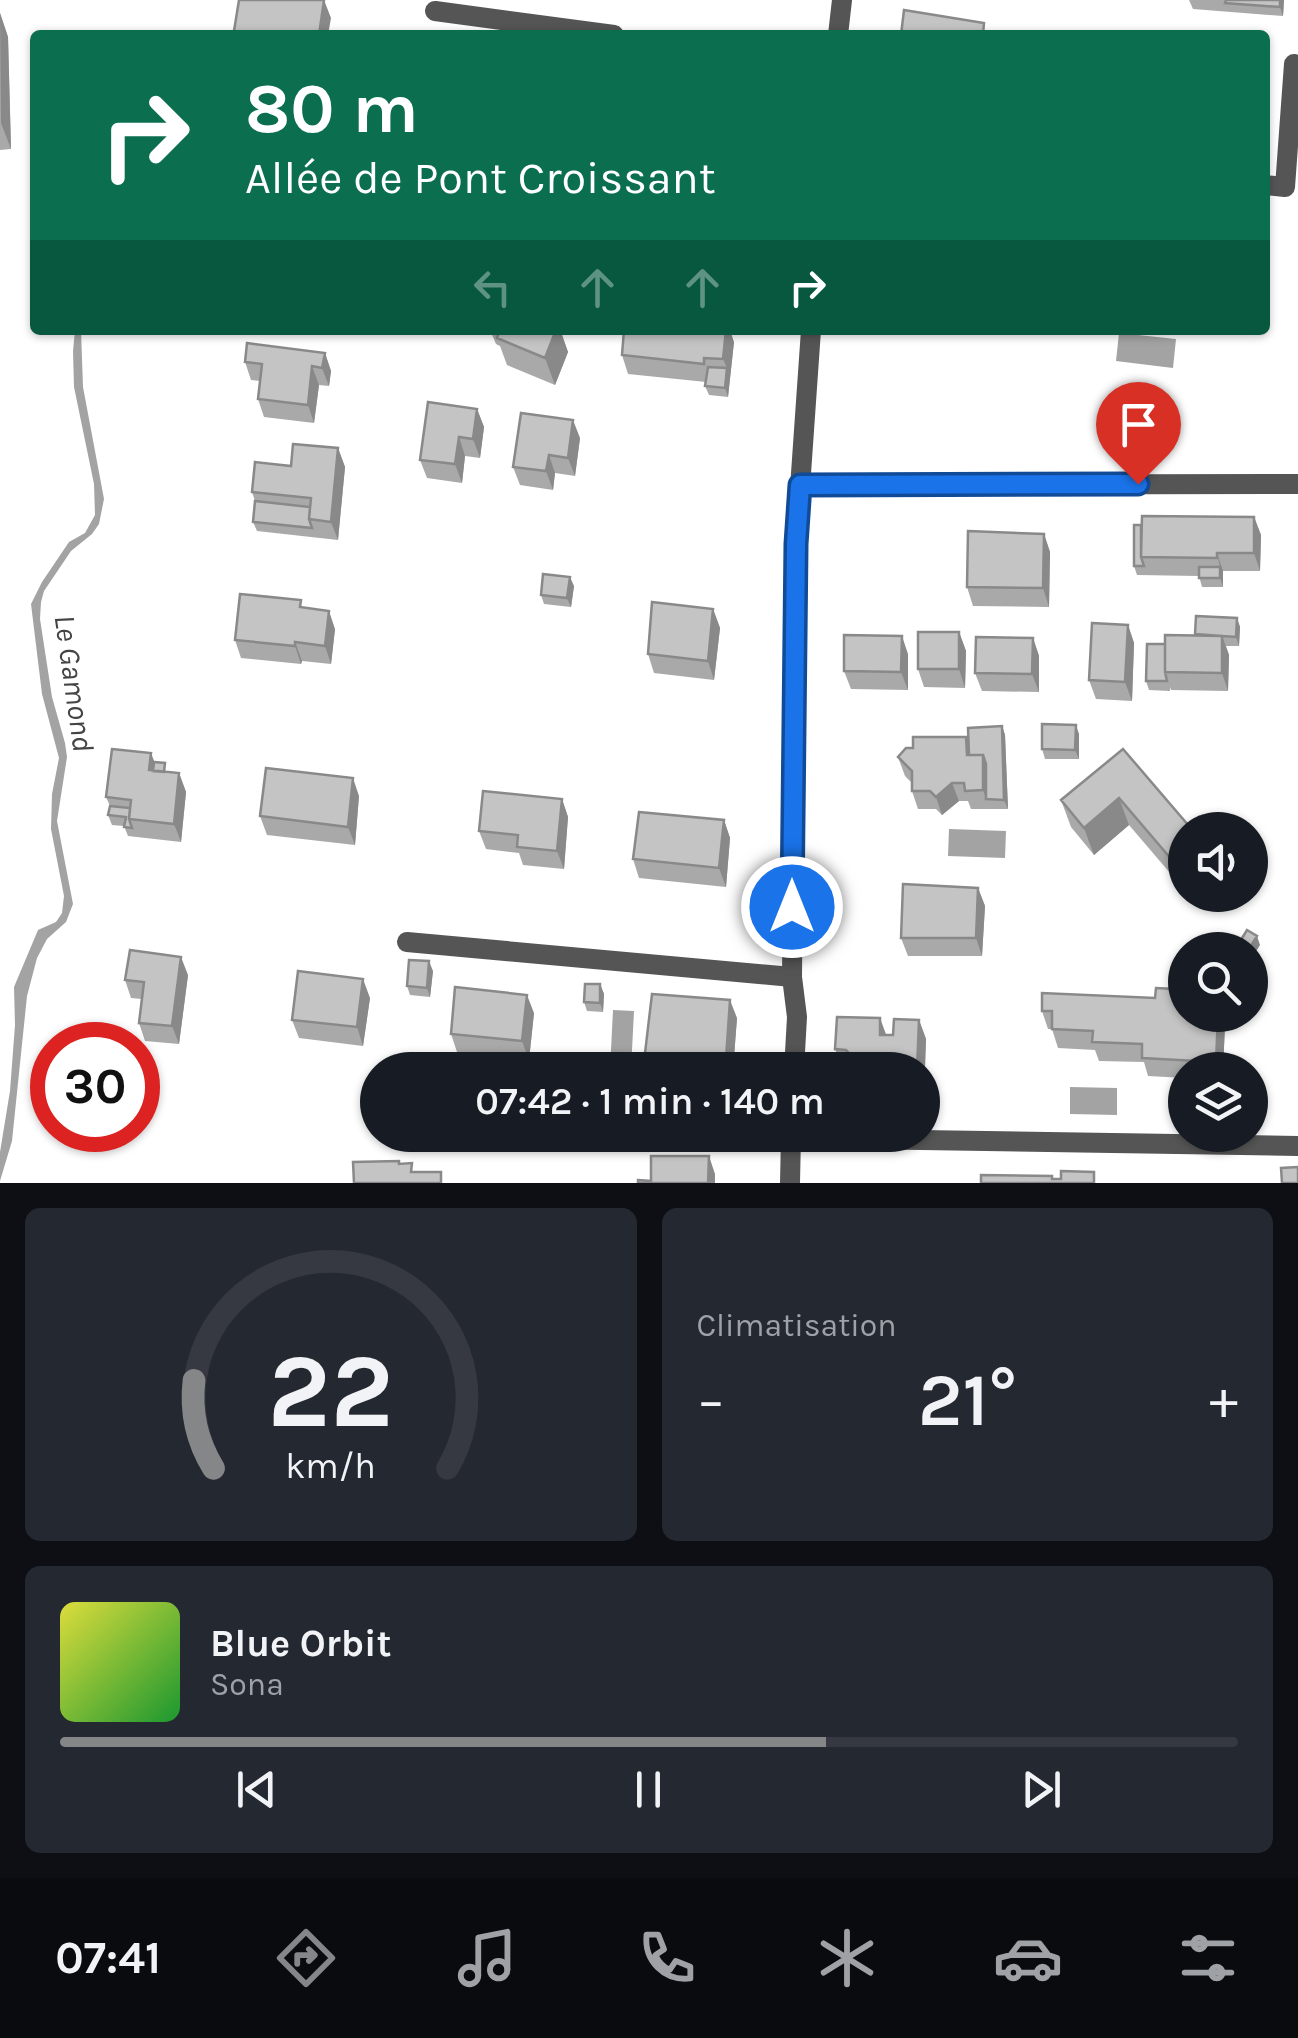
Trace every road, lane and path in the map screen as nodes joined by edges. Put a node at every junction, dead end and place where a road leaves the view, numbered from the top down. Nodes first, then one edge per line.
1 (842, 0) edge
2 (435, 11) dead end
3 (577, 30) edge
4 (839, 30) edge
5 (1294, 64) dead end
6 (1270, 186) edge
7 (811, 335) edge
8 (1298, 484) edge
9 (800, 485) junction
10 (407, 942) dead end
11 (792, 977) junction
12 (795, 1052) edge
13 (940, 1140) edge
14 (1298, 1146) edge
15 (791, 1152) edge
16 (790, 1183) edge

1 - 4 street
2 - 3 street
5 - 6 street
7 - 9 street
8 - 9 street
9 - 11 street
10 - 11 street
11 - 12 street
13 - 14 street
15 - 16 street

